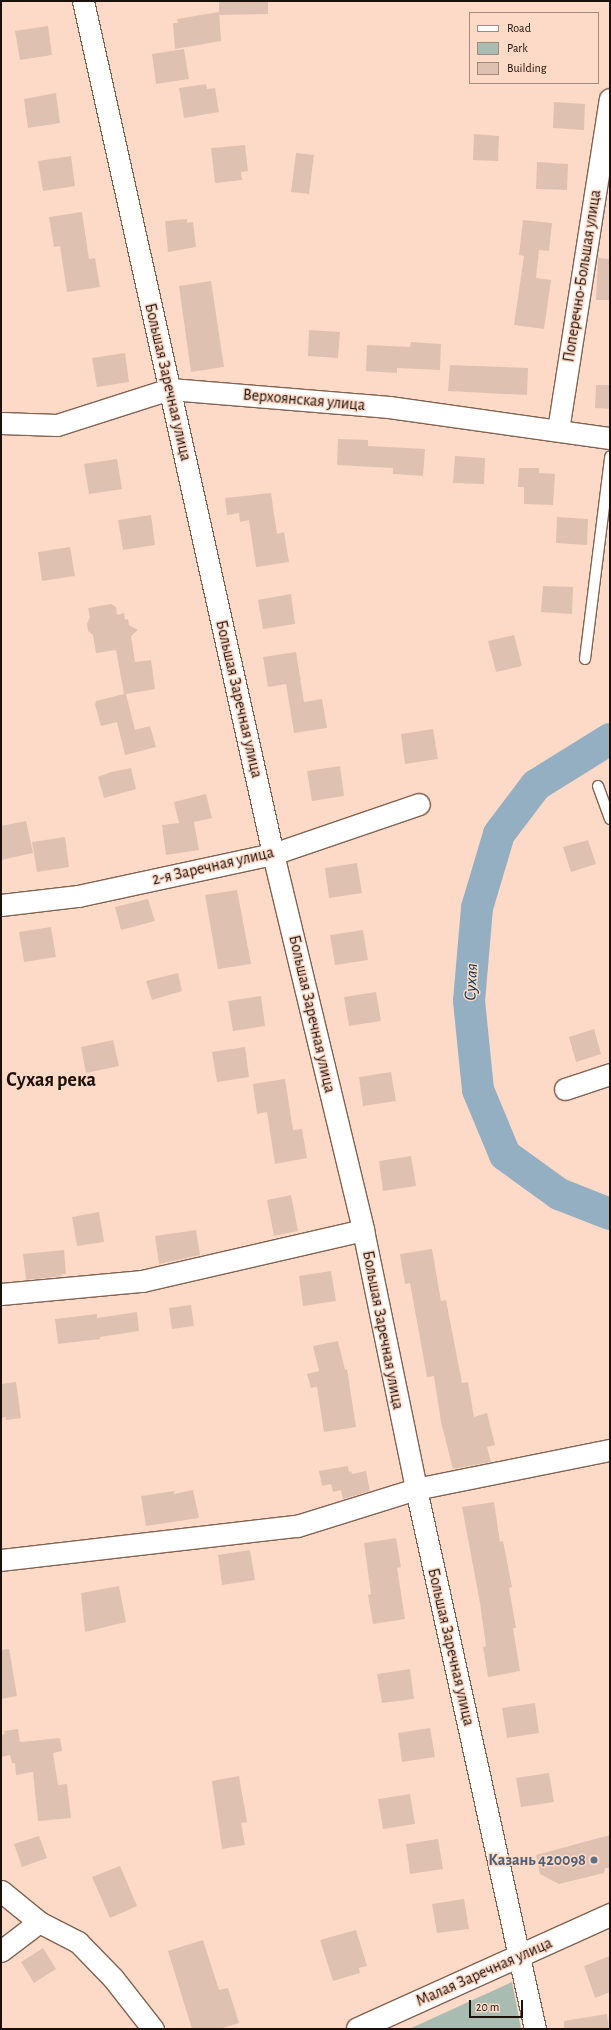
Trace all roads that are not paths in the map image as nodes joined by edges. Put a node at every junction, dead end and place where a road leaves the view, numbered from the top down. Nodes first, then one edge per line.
1 (83, 1) edge
2 (610, 99) edge
3 (170, 389) junction
4 (1, 423) edge
5 (558, 430) junction
6 (610, 438) edge
7 (610, 457) edge
8 (585, 659) dead end
9 (598, 786) dead end
10 (419, 804) dead end
11 (610, 819) edge
12 (273, 854) junction
13 (1, 905) edge
14 (610, 1074) edge
15 (565, 1089) dead end
16 (363, 1230) junction
17 (1, 1294) edge
18 (610, 1450) edge
19 (416, 1489) junction
20 (1, 1560) edge
21 (1, 1891) edge
22 (610, 1915) edge
23 (39, 1922) junction
24 (1, 1951) edge
25 (520, 1956) junction
26 (153, 2029) edge
27 (358, 2029) edge
28 (535, 2029) edge

1 - 3 street, Большая Заречная улица
2 - 5 street, Поперечно-Большая улица
3 - 4 street, Верхоянская улица
3 - 5 street, Верхоянская улица
3 - 12 street, Большая Заречная улица
5 - 6 street, Верхоянская улица
7 - 8 lane
9 - 11 lane
10 - 12 street, 2-я Заречная улица
12 - 13 street, 2-я Заречная улица
12 - 16 street, Большая Заречная улица
14 - 15 street
16 - 17 street
16 - 19 street, Большая Заречная улица
18 - 19 street
19 - 20 street
19 - 25 street, Большая Заречная улица
21 - 23 street
22 - 25 main road, Малая Заречная улица
23 - 24 street
23 - 26 street
25 - 27 main road, Малая Заречная улица
25 - 28 street, Большая Заречная улица

